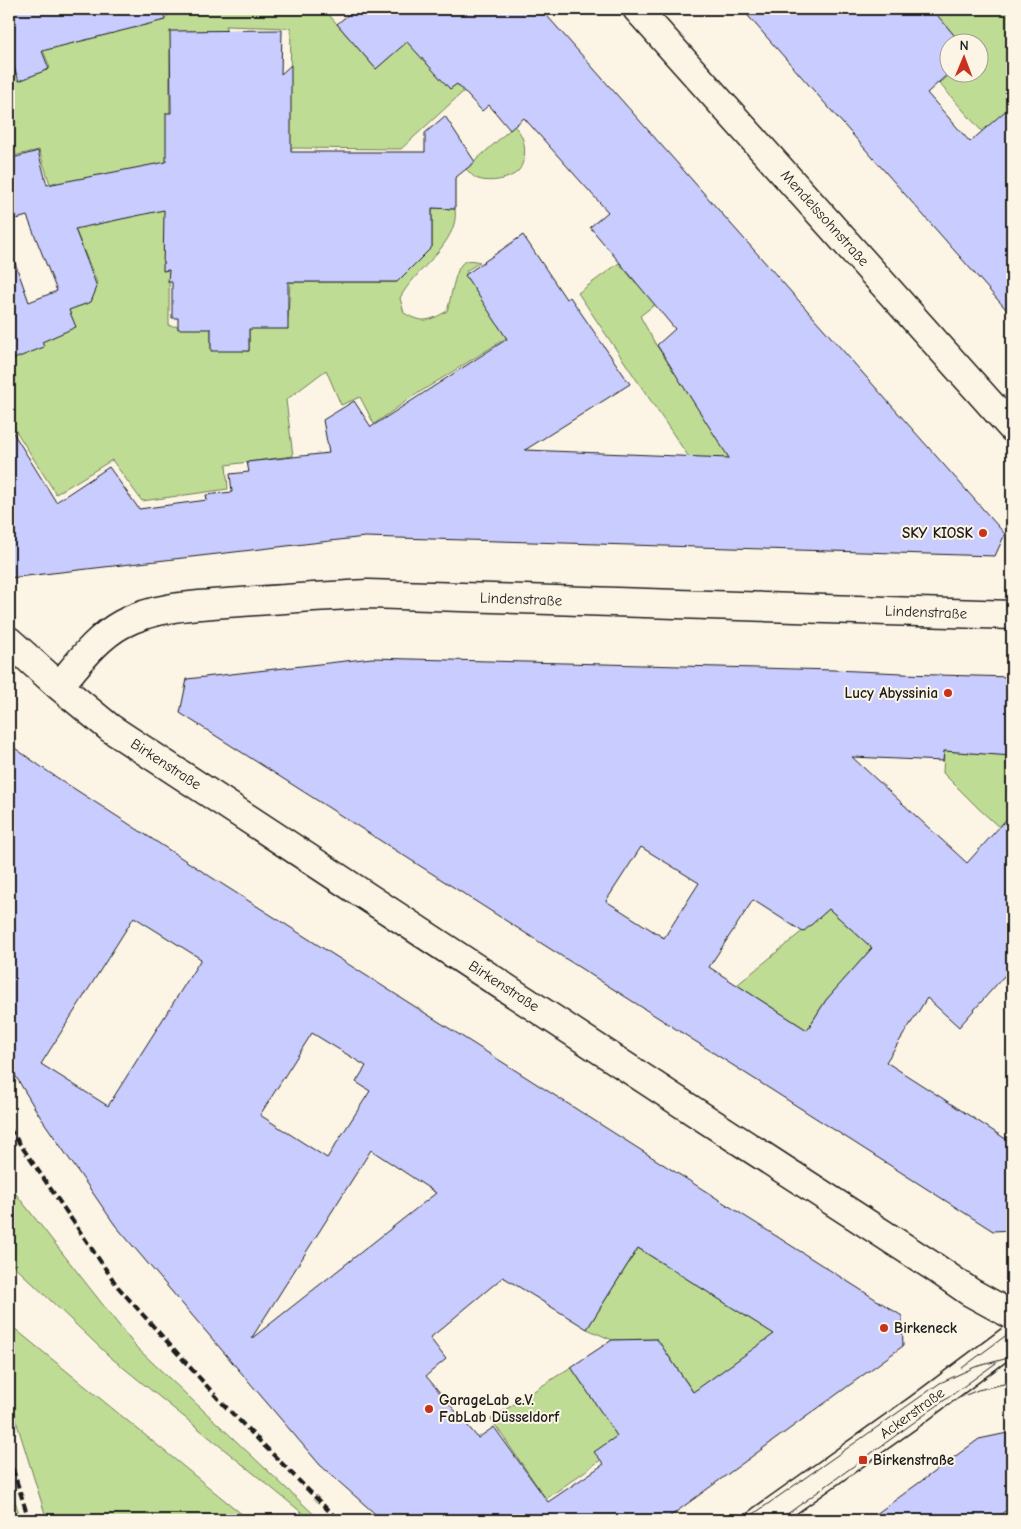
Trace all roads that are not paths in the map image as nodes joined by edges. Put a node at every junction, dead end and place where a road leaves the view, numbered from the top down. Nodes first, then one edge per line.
1 (637, 9) edge
2 (1012, 428) edge
3 (1012, 615) edge
4 (9, 641) edge
5 (59, 686) junction
6 (1012, 1315) edge
7 (1012, 1338) edge
8 (762, 1520) edge

1 - 2 street, Mendelssohnstraße
3 - 5 street, Lindenstraße
4 - 5 street, Birkenstraße
5 - 6 street, Birkenstraße
7 - 8 street, Ackerstraße

